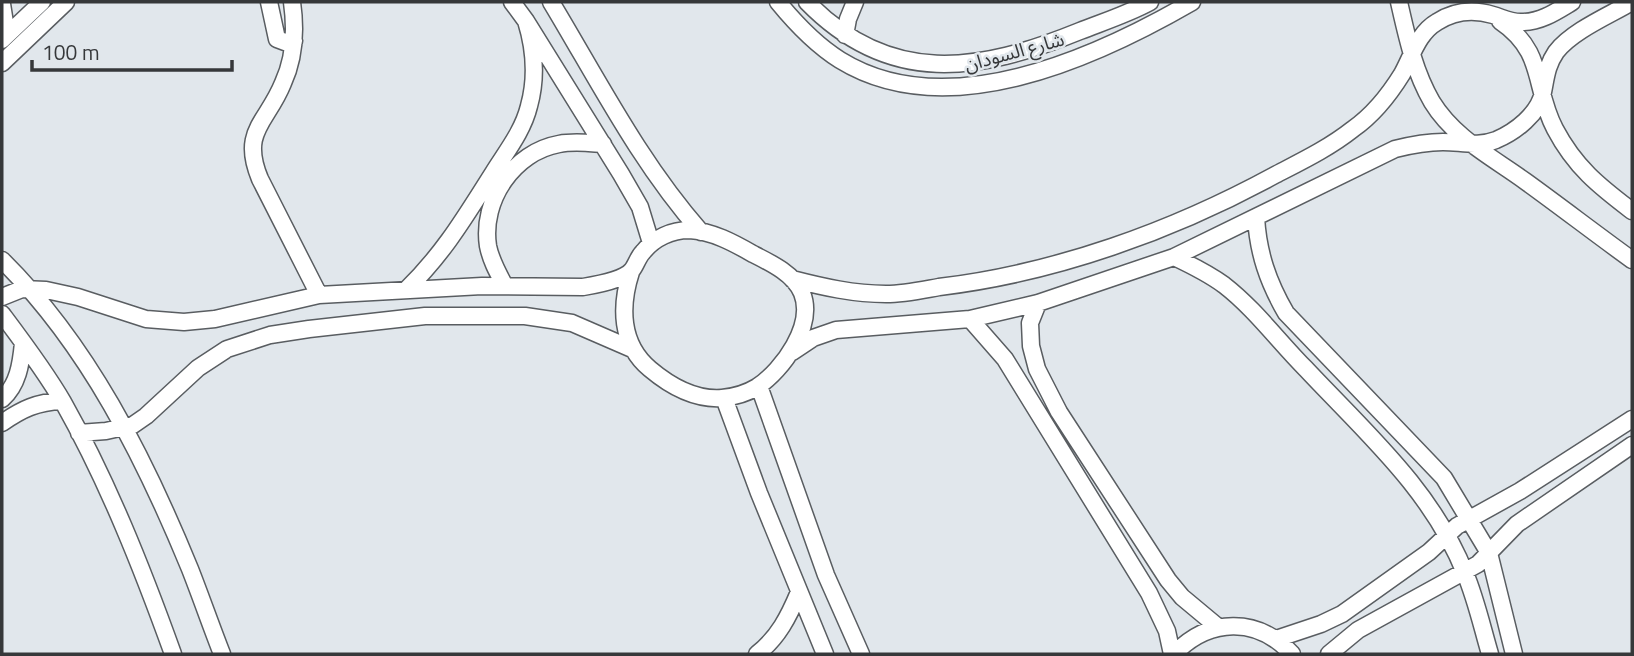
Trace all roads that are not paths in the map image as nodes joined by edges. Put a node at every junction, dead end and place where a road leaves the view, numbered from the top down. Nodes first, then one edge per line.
1 (42, 2) edge
2 (66, 2) edge
3 (269, 2) edge
4 (292, 2) edge
5 (512, 2) edge
6 (551, 2) edge
7 (778, 2) edge
8 (807, 2) edge
9 (855, 2) edge
10 (1192, 2) edge
11 (1399, 2) edge
12 (1478, 2) edge
13 (1572, 2) edge
14 (1632, 2) edge
15 (1144, 3) edge
16 (2, 4) edge
17 (1491, 15) junction
18 (526, 21) junction
19 (845, 35) junction
20 (2, 39) edge
21 (294, 41) junction
22 (1411, 55) junction
23 (2, 63) edge
24 (1543, 94) junction
25 (603, 144) junction
26 (1471, 145) junction
27 (1632, 211) edge
28 (1256, 217) junction
29 (701, 232) junction
30 (651, 243) junction
31 (1174, 257) junction
32 (2, 260) edge
33 (1632, 260) edge
34 (631, 272) junction
35 (792, 279) junction
36 (505, 286) junction
37 (31, 289) junction
38 (406, 289) junction
39 (318, 295) junction
40 (2, 297) edge
41 (1038, 303) junction
42 (2, 313) edge
43 (970, 319) junction
44 (23, 343) junction
45 (632, 349) junction
46 (788, 354) junction
47 (758, 386) junction
48 (724, 398) junction
49 (2, 399) edge
50 (62, 401) junction
51 (1632, 419) edge
52 (2, 423) edge
53 (123, 428) junction
54 (79, 433) junction
55 (1632, 445) edge
56 (1469, 519) junction
57 (1446, 536) junction
58 (1489, 553) junction
59 (1465, 572) junction
60 (799, 592) junction
61 (1218, 627) junction
62 (1276, 639) junction
63 (173, 654) edge
64 (222, 654) edge
65 (757, 654) edge
66 (825, 654) edge
67 (861, 654) edge
68 (1173, 654) edge
69 (1292, 654) edge
70 (1329, 654) edge
71 (1490, 654) edge
72 (1514, 654) edge

1 - 20 street
2 - 23 street
3 - 21 street
4 - 21 street
5 - 18 street
6 - 29 street
7 - 10 street, شارع السودان
8 - 19 street, شارع السودان
9 - 19 street
11 - 22 street
12 - 17 street
13 - 17 street
14 - 24 street
15 - 19 street, شارع السودان
16 - 20 street
17 - 22 street
17 - 24 street
18 - 25 street
18 - 38 street
21 - 39 street
22 - 26 street
22 - 35 street
24 - 26 street
24 - 27 street
25 - 30 street
25 - 36 street
26 - 28 street
26 - 33 street
28 - 31 street
28 - 56 street
29 - 30 street
29 - 35 street
30 - 34 street
31 - 41 street
31 - 57 street
32 - 37 street
34 - 36 street
34 - 45 street
35 - 46 street
36 - 38 street
37 - 39 street
37 - 40 street
37 - 53 street
38 - 39 street
41 - 43 street
41 - 61 street
42 - 44 street
43 - 46 street
43 - 68 street
44 - 49 street
44 - 50 street
45 - 48 street
45 - 53 street
46 - 47 street
47 - 48 street
47 - 67 street
48 - 60 street
50 - 52 street
50 - 54 street
51 - 56 street
53 - 54 street
53 - 64 street
54 - 63 street
55 - 58 street
56 - 57 street
56 - 58 street
57 - 59 street
57 - 62 street
58 - 59 street
58 - 72 street
59 - 70 street
59 - 71 street
60 - 65 street
60 - 66 street
61 - 62 street
61 - 68 street
62 - 69 street

